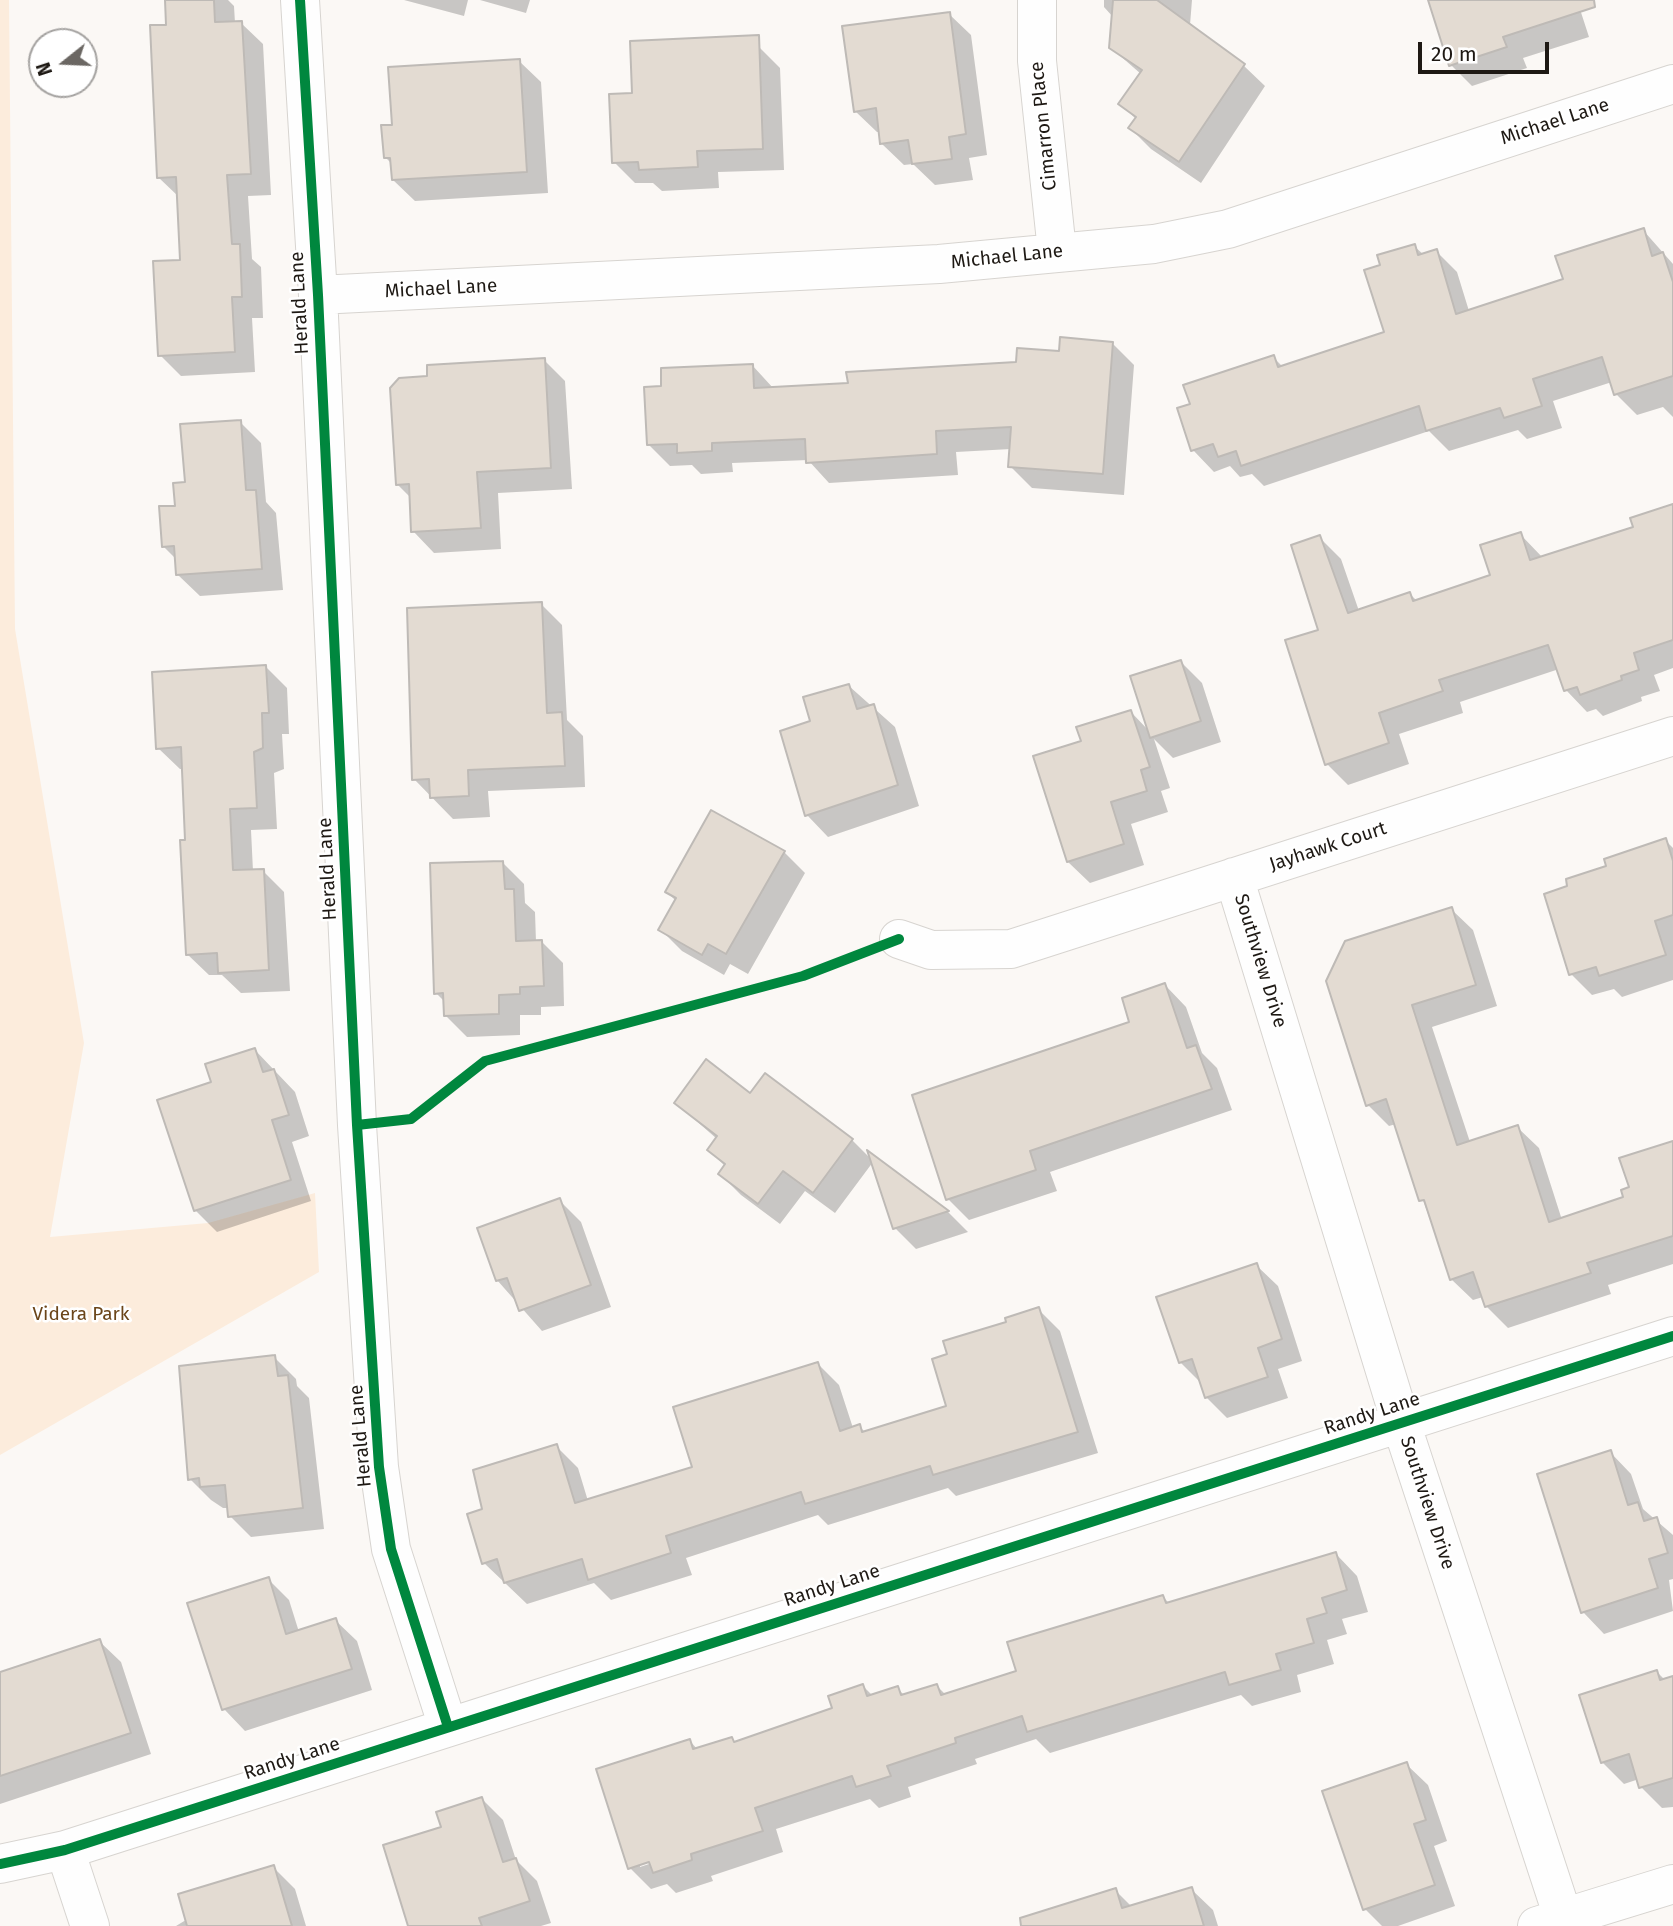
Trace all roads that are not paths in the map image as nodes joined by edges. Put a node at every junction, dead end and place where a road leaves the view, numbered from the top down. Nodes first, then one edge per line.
1 (300, 0) edge
2 (1037, 0) edge
3 (1673, 84) edge
4 (1057, 251) junction
5 (318, 295) junction
6 (1673, 736) edge
7 (1234, 877) junction
8 (899, 939) dead end
9 (1673, 1336) edge
10 (1401, 1423) junction
11 (448, 1727) junction
12 (65, 1850) junction
13 (0, 1864) edge
14 (1673, 1884) edge
15 (1555, 1923) edge
16 (90, 1926) edge

1 - 5 street, Herald Lane
2 - 4 street, Cimarron Place
3 - 4 street, Michael Lane
4 - 5 street, Michael Lane
5 - 11 street, Herald Lane
6 - 7 street, Jayhawk Court
7 - 8 street, Jayhawk Court
7 - 10 street, Southview Drive
9 - 10 street, Randy Lane
10 - 11 street, Randy Lane
10 - 15 street, Southview Drive
11 - 12 street, Randy Lane
12 - 13 street, Randy Lane
12 - 16 street
14 - 15 street

